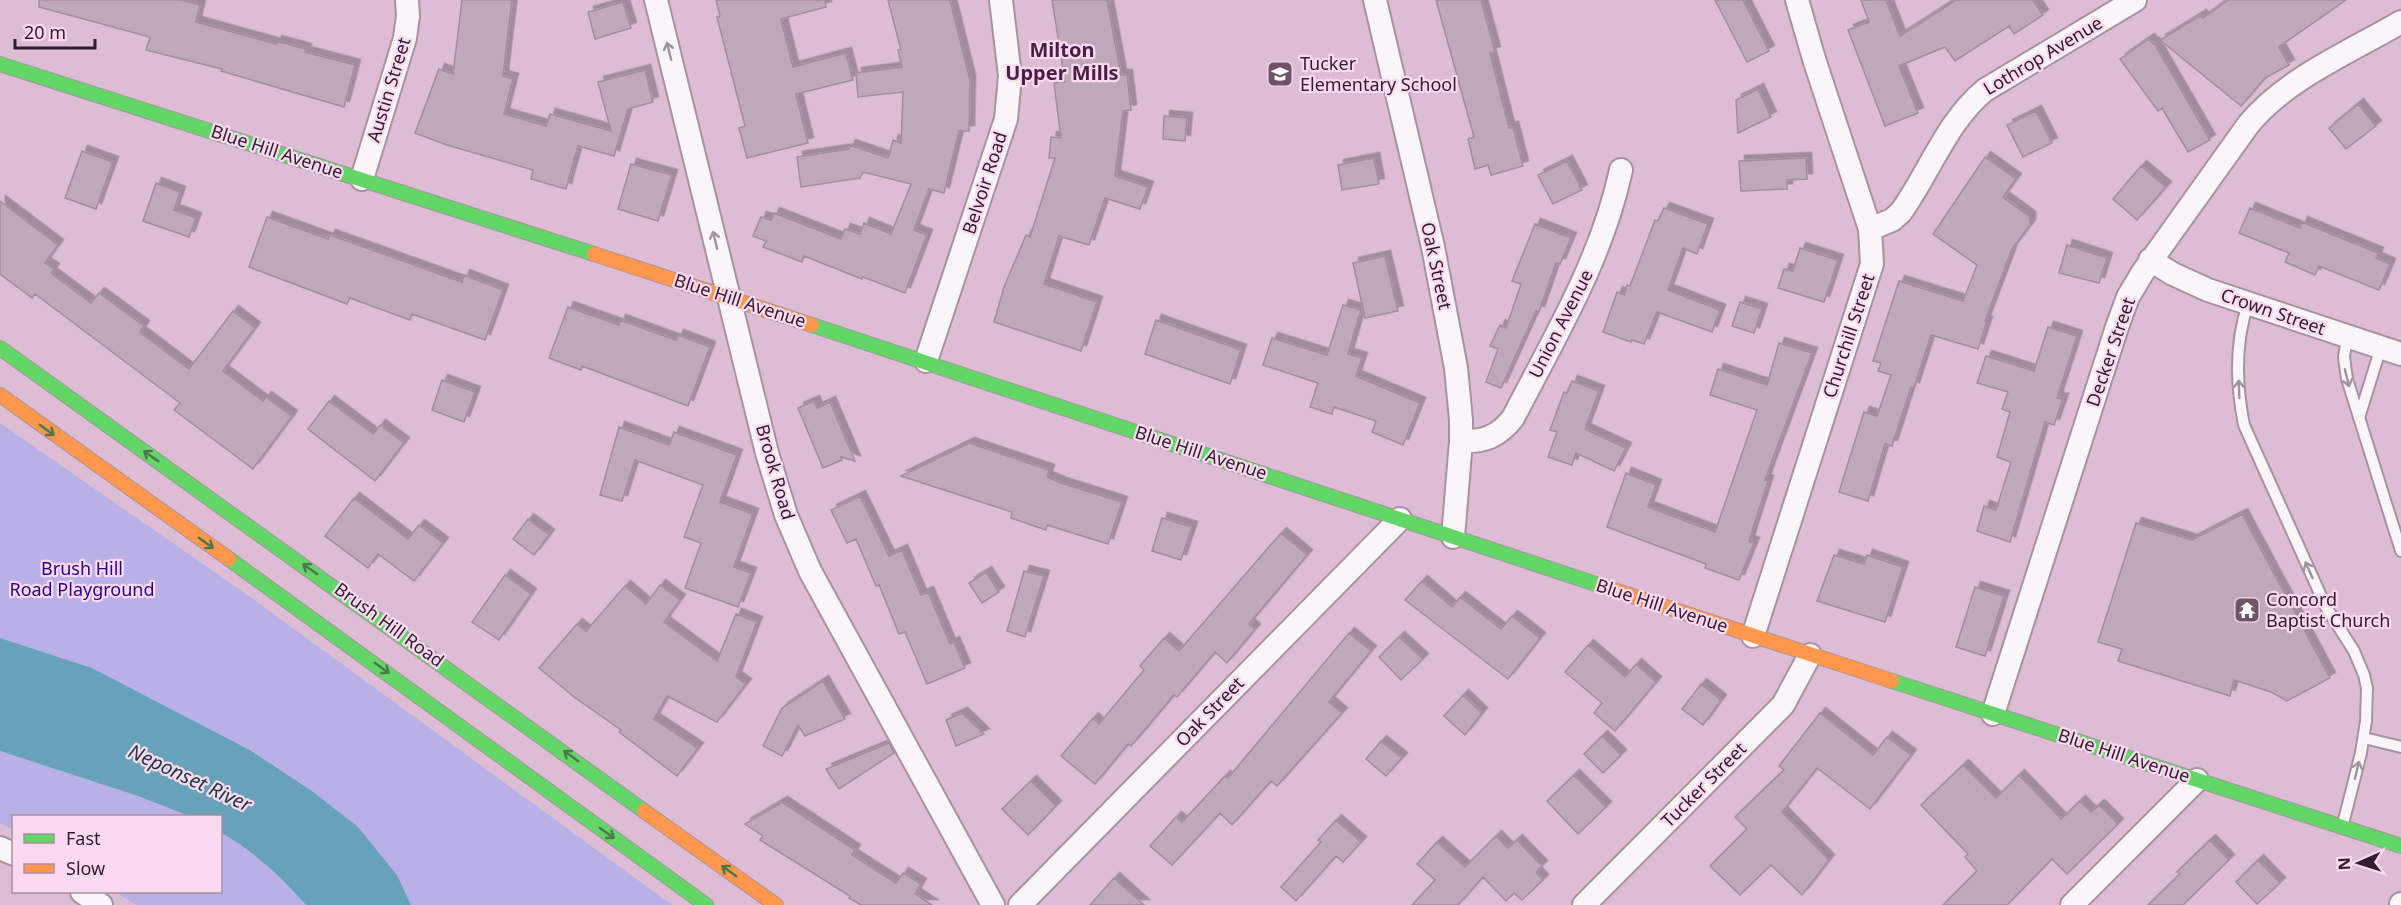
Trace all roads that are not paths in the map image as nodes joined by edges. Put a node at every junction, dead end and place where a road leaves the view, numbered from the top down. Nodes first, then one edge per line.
1 (407, 0) edge
2 (656, 0) edge
3 (1001, 0) edge
4 (1375, 0) edge
5 (1797, 0) edge
6 (2135, 0) edge
7 (2401, 22) edge
8 (0, 64) edge
9 (1621, 170) dead end
10 (362, 179) junction
11 (1870, 229) junction
12 (2150, 260) junction
13 (729, 297) junction
14 (2248, 304) junction
15 (2347, 337) junction
16 (0, 348) edge
17 (2391, 351) edge
18 (926, 361) junction
19 (0, 395) edge
20 (2359, 418) junction
21 (1461, 441) junction
22 (1400, 519) junction
23 (1453, 537) junction
24 (2401, 551) edge
25 (381, 620) junction
26 (1754, 636) junction
27 (364, 643) junction
28 (1810, 655) junction
29 (1993, 714) junction
30 (2364, 738) junction
31 (2401, 747) edge
32 (2197, 780) junction
33 (2343, 827) junction
34 (2401, 846) edge
35 (85, 893) edge
36 (101, 905) edge
37 (706, 905) edge
38 (776, 905) edge
39 (993, 905) edge
40 (1020, 905) edge
41 (1584, 905) edge
42 (2072, 905) edge

1 - 10 street, Austin Street
13 -> 2 street, Brook Road
3 - 18 street, Belvoir Road
4 - 21 street, Oak Street
5 - 11 street, Churchill Street
6 - 11 street, Lothrop Avenue
7 - 12 street, Decker Street
8 - 10 main road, Blue Hill Avenue
9 - 21 street, Union Avenue
10 - 13 main road, Blue Hill Avenue
11 - 26 street, Churchill Street
12 - 14 street, Crown Street
12 - 29 street, Decker Street
13 - 18 main road, Blue Hill Avenue
13 - 39 street, Brook Road
14 - 15 street, Crown Street
30 -> 14 lane
15 - 17 street, Crown Street
15 -> 20 lane
25 -> 16 main road, Brush Hill Road
17 - 20 lane
18 - 22 main road, Blue Hill Avenue
19 -> 27 main road
20 - 24 lane
21 - 23 street, Oak Street
22 - 23 main road, Blue Hill Avenue
22 - 40 street, Oak Street
23 - 26 main road, Blue Hill Avenue
25 - 27 main road
38 -> 25 main road, Brush Hill Road
26 - 28 main road, Blue Hill Avenue
27 -> 37 main road
28 - 29 main road, Blue Hill Avenue
28 - 41 street, Tucker Street
29 - 32 main road, Blue Hill Avenue
30 - 31 lane
33 -> 30 lane
32 - 33 main road, Blue Hill Avenue
32 - 42 street
33 - 34 main road, Blue Hill Avenue
35 - 36 street

